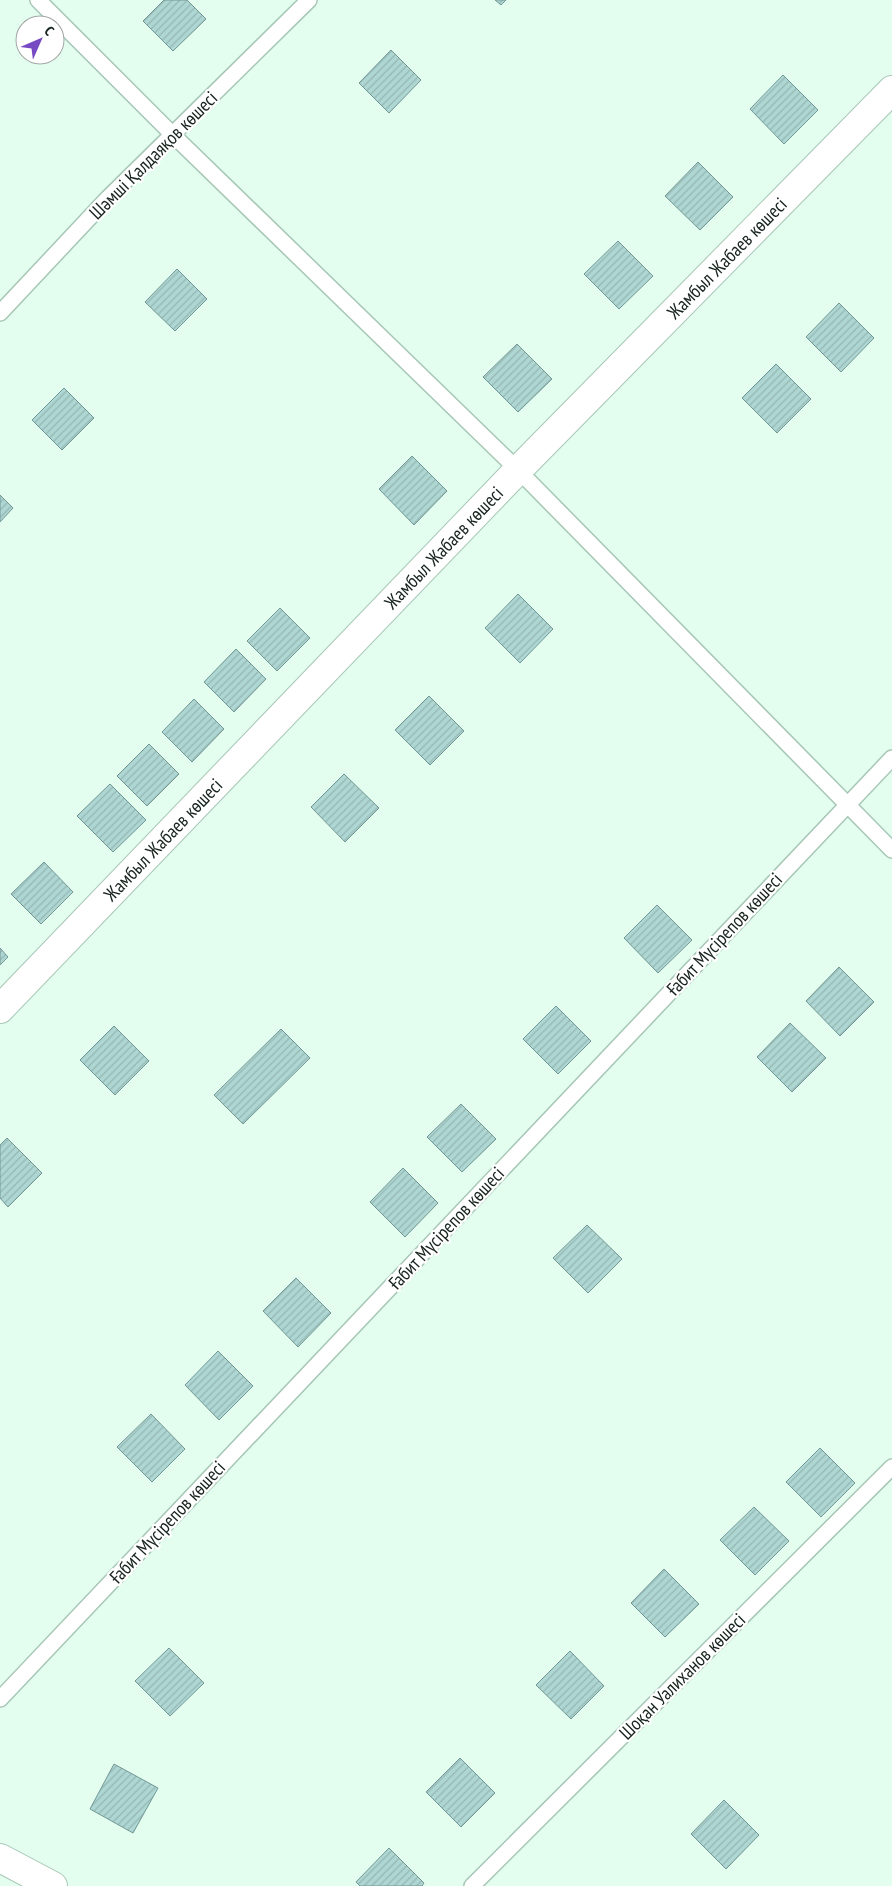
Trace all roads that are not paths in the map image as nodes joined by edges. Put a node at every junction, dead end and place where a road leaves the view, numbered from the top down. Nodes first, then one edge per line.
1 (38, 0) edge
2 (309, 0) edge
3 (892, 90) edge
4 (173, 135) junction
5 (0, 313) edge
6 (518, 470) junction
7 (892, 758) edge
8 (847, 804) junction
9 (892, 850) edge
10 (0, 1009) edge
11 (892, 1467) edge
12 (0, 1699) edge
13 (0, 1858) edge
14 (53, 1886) edge
15 (472, 1886) edge

1 - 4 lane
2 - 4 lane, Шәмші Қалдаяқов көшесі
3 - 6 street, Жамбыл Жабаев көшесі
4 - 5 lane, Шәмші Қалдаяқов көшесі
4 - 6 lane
6 - 8 lane
6 - 10 street, Жамбыл Жабаев көшесі
7 - 8 lane, Ғабит Мүсірепов көшесі
8 - 9 lane
8 - 12 lane, Ғабит Мүсірепов көшесі
11 - 15 lane, Шоқан Уалиханов көшесі
13 - 14 street

